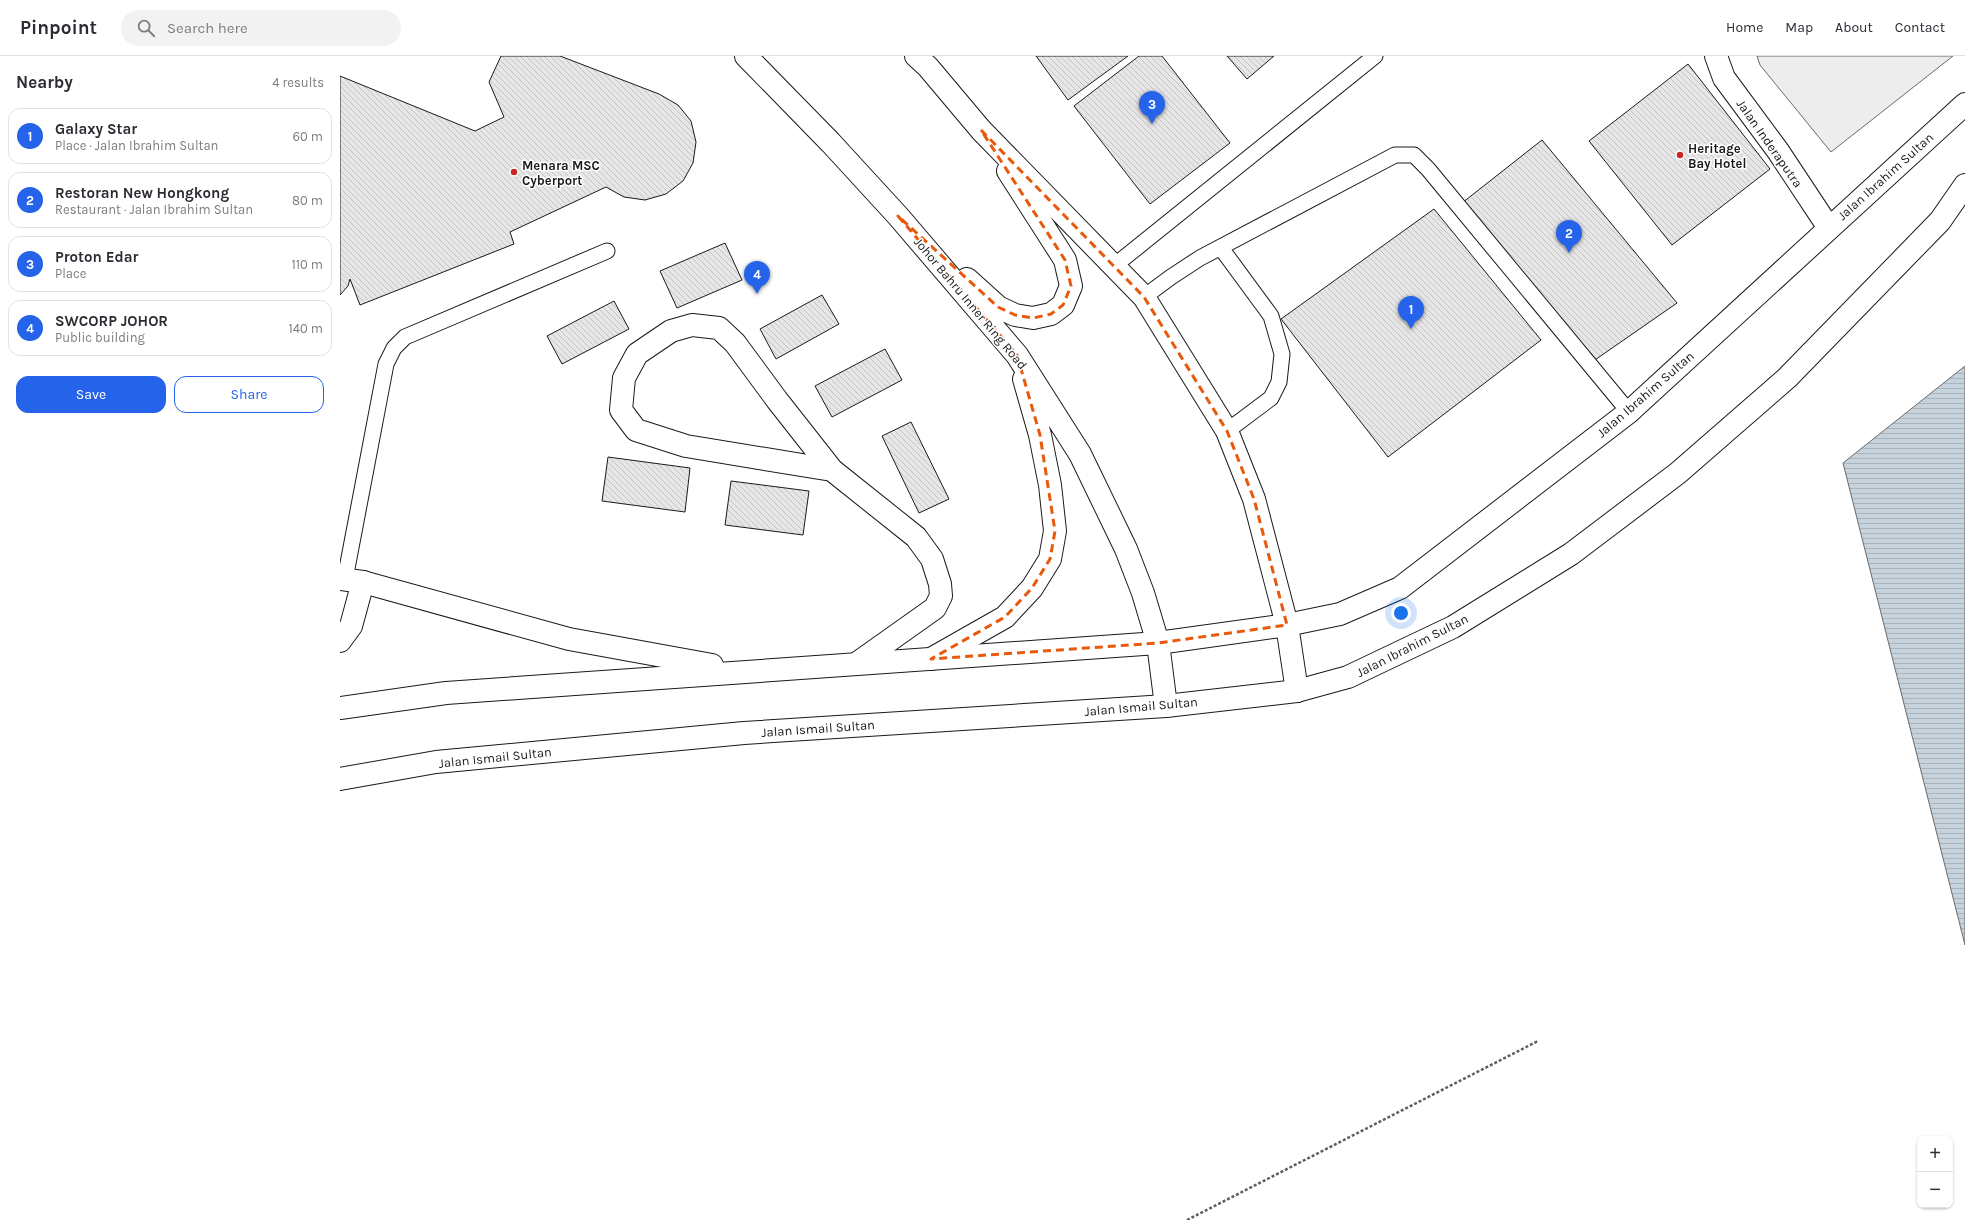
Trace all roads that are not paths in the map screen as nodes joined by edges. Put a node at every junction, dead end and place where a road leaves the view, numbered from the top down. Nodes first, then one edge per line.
1 (746, 56) edge
2 (916, 56) edge
3 (1375, 56) edge
4 (1716, 56) edge
5 (1965, 104) edge
6 (981, 130) junction
7 (1965, 185) edge
8 (898, 216) junction
9 (1829, 228) junction
10 (1221, 248) junction
11 (607, 251) dead end
12 (1114, 266) junction
13 (1144, 297) junction
14 (1017, 355) junction
15 (1629, 412) junction
16 (1227, 431) junction
17 (832, 470) junction
18 (349, 580) edge
19 (1287, 625) junction
20 (340, 641) edge
21 (1158, 643) junction
22 (931, 659) junction
23 (856, 664) junction
24 (742, 671) junction
25 (1297, 691) junction
26 (1166, 706) junction
27 (340, 708) edge
28 (340, 780) edge

1 - 8 main road, Johor Bahru Inner Ring Road
2 - 6 main road
3 - 12 lane
4 - 9 main road, Jalan Inderaputra
5 - 9 main road, Jalan Ibrahim Sultan
6 - 8 main road
6 - 12 main road
7 - 25 main road, Jalan Ibrahim Sultan
8 - 14 main road, Johor Bahru Inner Ring Road
9 - 15 main road, Jalan Ibrahim Sultan
10 - 13 lane
10 - 15 lane
10 - 16 lane
11 - 18 lane
12 - 13 main road
13 - 16 main road
14 - 21 main road, Johor Bahru Inner Ring Road
14 - 22 main road
15 - 19 main road, Jalan Ibrahim Sultan
16 - 19 main road
17 - 17 main road
17 - 23 main road
18 - 20 main road
18 - 24 main road
19 - 21 main road
19 - 25 main road
21 - 22 main road
21 - 26 main road, Johor Bahru Inner Ring Road
22 - 23 main road
23 - 24 main road
24 - 27 main road
25 - 26 main road, Jalan Ismail Sultan
26 - 28 main road, Jalan Ismail Sultan

